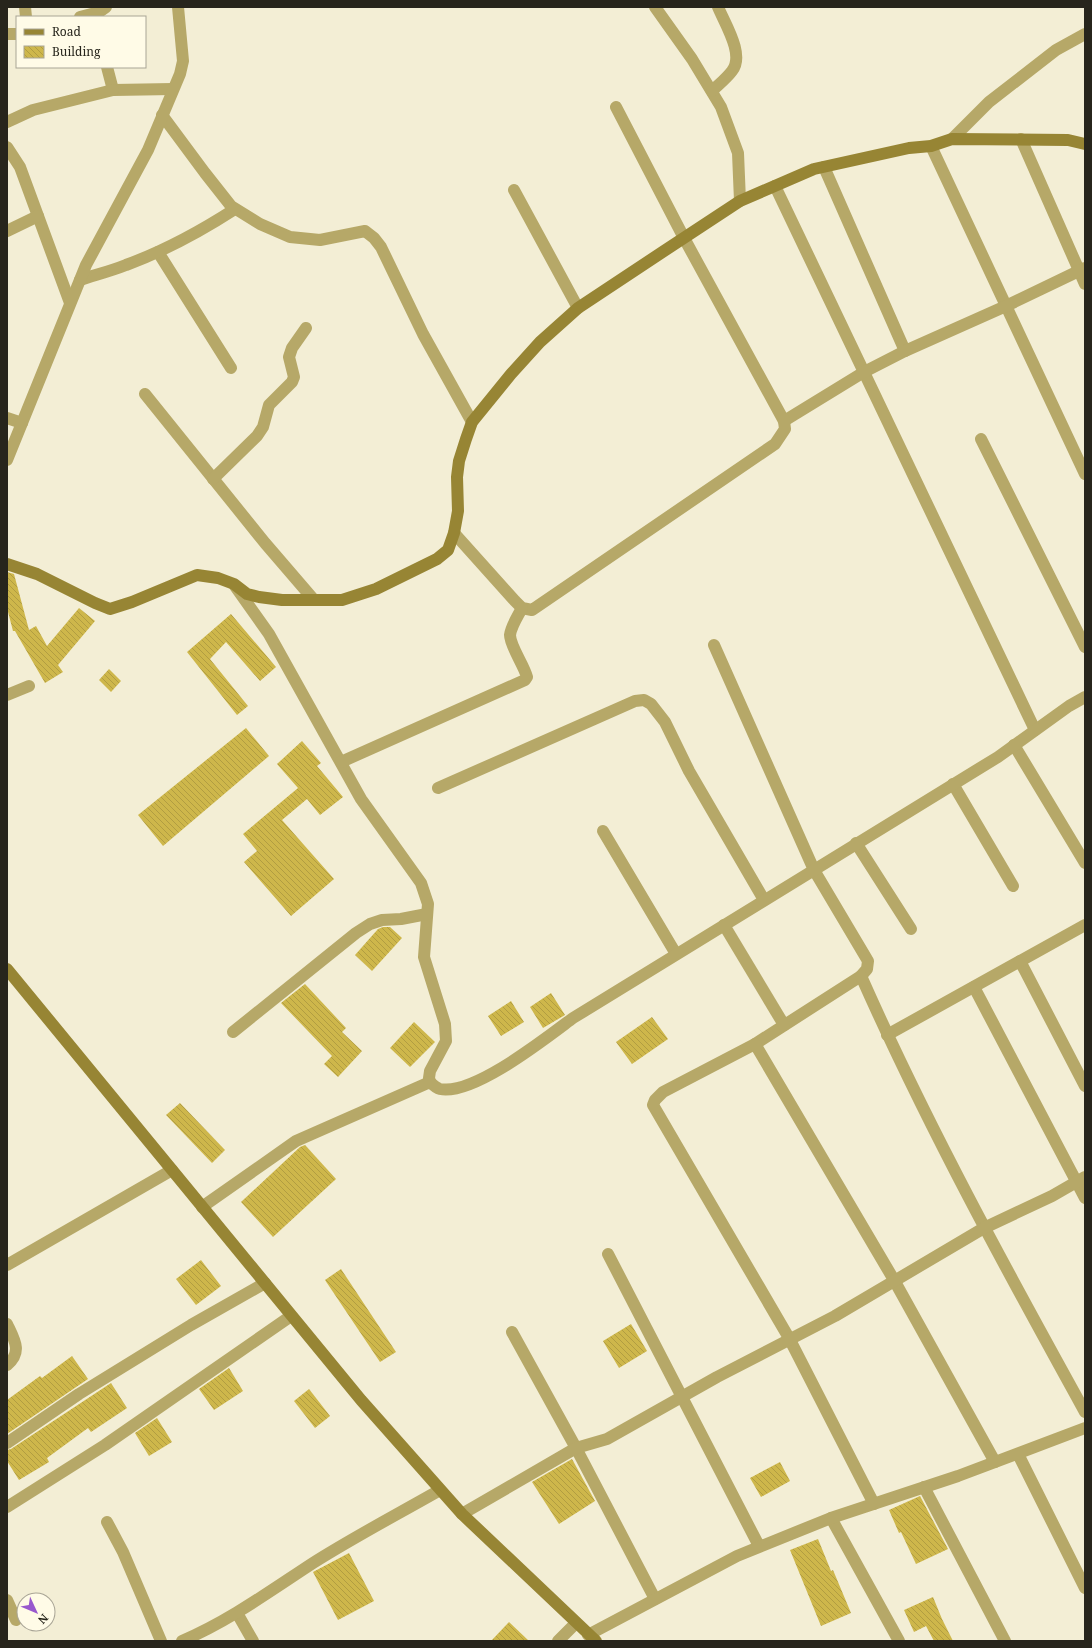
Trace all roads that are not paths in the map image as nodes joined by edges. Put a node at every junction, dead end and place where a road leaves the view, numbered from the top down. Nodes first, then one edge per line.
1 (178, 7) edge
2 (655, 7) edge
3 (718, 7) edge
4 (101, 11) edge
5 (84, 16) edge
6 (1085, 34) edge
7 (107, 68) edge
8 (173, 89) junction
9 (113, 90) junction
10 (712, 91) junction
11 (616, 106) dead end
12 (162, 115) junction
13 (7, 122) edge
14 (952, 139) junction
15 (1021, 139) junction
16 (1085, 144) edge
17 (931, 146) junction
18 (7, 147) edge
19 (824, 167) junction
20 (775, 186) junction
21 (514, 190) dead end
22 (740, 201) junction
23 (235, 209) junction
24 (38, 216) junction
25 (7, 231) edge
26 (684, 238) junction
27 (158, 252) junction
28 (1082, 269) edge
29 (80, 280) junction
30 (1085, 284) edge
31 (70, 304) junction
32 (1006, 306) junction
33 (578, 308) junction
34 (306, 328) dead end
35 (905, 351) junction
36 (231, 368) dead end
37 (864, 372) junction
38 (145, 394) dead end
39 (7, 418) edge
40 (784, 421) junction
41 (472, 422) junction
42 (22, 423) junction
43 (981, 439) dead end
44 (7, 460) edge
45 (1085, 474) edge
46 (214, 479) junction
47 (454, 533) junction
48 (7, 564) edge
49 (234, 584) junction
50 (314, 600) junction
51 (522, 608) junction
52 (714, 645) dead end
53 (1085, 647) edge
54 (29, 686) dead end
55 (7, 694) edge
56 (1085, 697) edge
57 (1035, 730) junction
58 (1014, 745) junction
59 (341, 762) junction
60 (953, 784) junction
61 (438, 788) dead end
62 (603, 831) dead end
63 (856, 843) junction
64 (1085, 863) edge
65 (814, 870) junction
66 (1013, 886) dead end
67 (764, 900) junction
68 (427, 914) junction
69 (724, 925) junction
70 (1085, 925) edge
71 (911, 929) dead end
72 (676, 954) junction
73 (1020, 962) junction
74 (7, 969) edge
75 (860, 976) junction
76 (974, 987) junction
77 (784, 1025) junction
78 (232, 1032) dead end
79 (887, 1035) junction
80 (755, 1044) junction
81 (430, 1082) junction
82 (1085, 1086) edge
83 (172, 1170) junction
84 (1080, 1179) edge
85 (1085, 1198) edge
86 (202, 1207) junction
87 (984, 1228) junction
88 (608, 1254) dead end
89 (7, 1265) edge
90 (894, 1280) junction
91 (265, 1283) junction
92 (291, 1316) junction
93 (7, 1324) edge
94 (512, 1332) dead end
95 (789, 1338) junction
96 (7, 1364) edge
97 (683, 1396) junction
98 (1085, 1412) edge
99 (1085, 1428) edge
100 (7, 1444) edge
101 (576, 1448) junction
102 (1018, 1454) junction
103 (995, 1462) junction
104 (924, 1487) junction
105 (440, 1490) junction
106 (874, 1504) junction
107 (7, 1507) edge
108 (462, 1514) junction
109 (831, 1518) junction
110 (107, 1522) dead end
111 (760, 1546) junction
112 (1085, 1588) edge
113 (655, 1599) junction
114 (7, 1600) edge
115 (237, 1612) junction
116 (16, 1620) dead end
117 (576, 1623) junction
118 (592, 1638) edge
119 (161, 1641) edge
120 (182, 1641) edge
121 (253, 1641) edge
122 (558, 1641) edge
123 (899, 1641) edge
124 (1005, 1641) edge

1 - 8 street
2 - 10 street
3 - 10 street
4 - 5 street
6 - 14 street
7 - 9 street
8 - 9 street
8 - 12 street
9 - 13 street
10 - 22 street
11 - 26 street
12 - 23 street
12 - 29 street
14 - 15 main road
14 - 17 main road
15 - 16 main road
15 - 28 street
17 - 19 main road
17 - 32 street
18 - 24 street
19 - 20 main road
19 - 35 street
20 - 22 main road
20 - 37 street
21 - 33 street
22 - 26 main road
23 - 27 street
23 - 41 street
24 - 25 street
24 - 31 street
26 - 33 main road
26 - 40 street
27 - 29 street
27 - 36 street
28 - 30 street
28 - 32 street
29 - 31 street
31 - 42 street
32 - 35 street
32 - 45 street
33 - 41 main road
34 - 46 street
35 - 37 street
37 - 40 street
37 - 57 street
38 - 46 street
39 - 42 street
40 - 51 street
41 - 47 main road
42 - 44 street
43 - 53 street
46 - 50 street
47 - 50 main road
47 - 51 street
48 - 49 main road
49 - 50 main road
49 - 59 street
51 - 59 street
52 - 65 street
54 - 55 street
56 - 57 street
57 - 58 street
58 - 60 street
58 - 64 street
59 - 68 street
60 - 63 street
60 - 66 street
61 - 67 street
62 - 72 street
63 - 65 street
63 - 71 street
65 - 67 street
65 - 75 street
67 - 69 street
68 - 78 street
68 - 81 street
69 - 72 street
69 - 77 street
70 - 73 street
72 - 81 street
73 - 76 street
73 - 82 street
74 - 83 main road
75 - 77 street
75 - 79 street
76 - 79 street
76 - 84 street
77 - 80 street
79 - 87 street
80 - 90 street
80 - 95 street
81 - 86 street
83 - 86 main road
83 - 89 street
84 - 85 street
84 - 87 street
86 - 91 main road
87 - 90 street
87 - 98 street
88 - 97 street
90 - 95 street
90 - 103 street
91 - 92 main road
91 - 100 street
92 - 105 main road
92 - 107 street
93 - 96 street
94 - 101 street
95 - 97 street
95 - 106 street
97 - 101 street
97 - 111 street
99 - 102 street
101 - 108 street
101 - 113 street
102 - 103 street
102 - 112 street
103 - 104 street
104 - 106 street
104 - 124 street
105 - 108 main road
105 - 115 street
106 - 109 street
108 - 117 main road
109 - 111 street
109 - 123 street
110 - 119 street
111 - 113 street
113 - 118 street
114 - 116 street
115 - 120 street
115 - 121 street
117 - 118 main road
117 - 122 street

